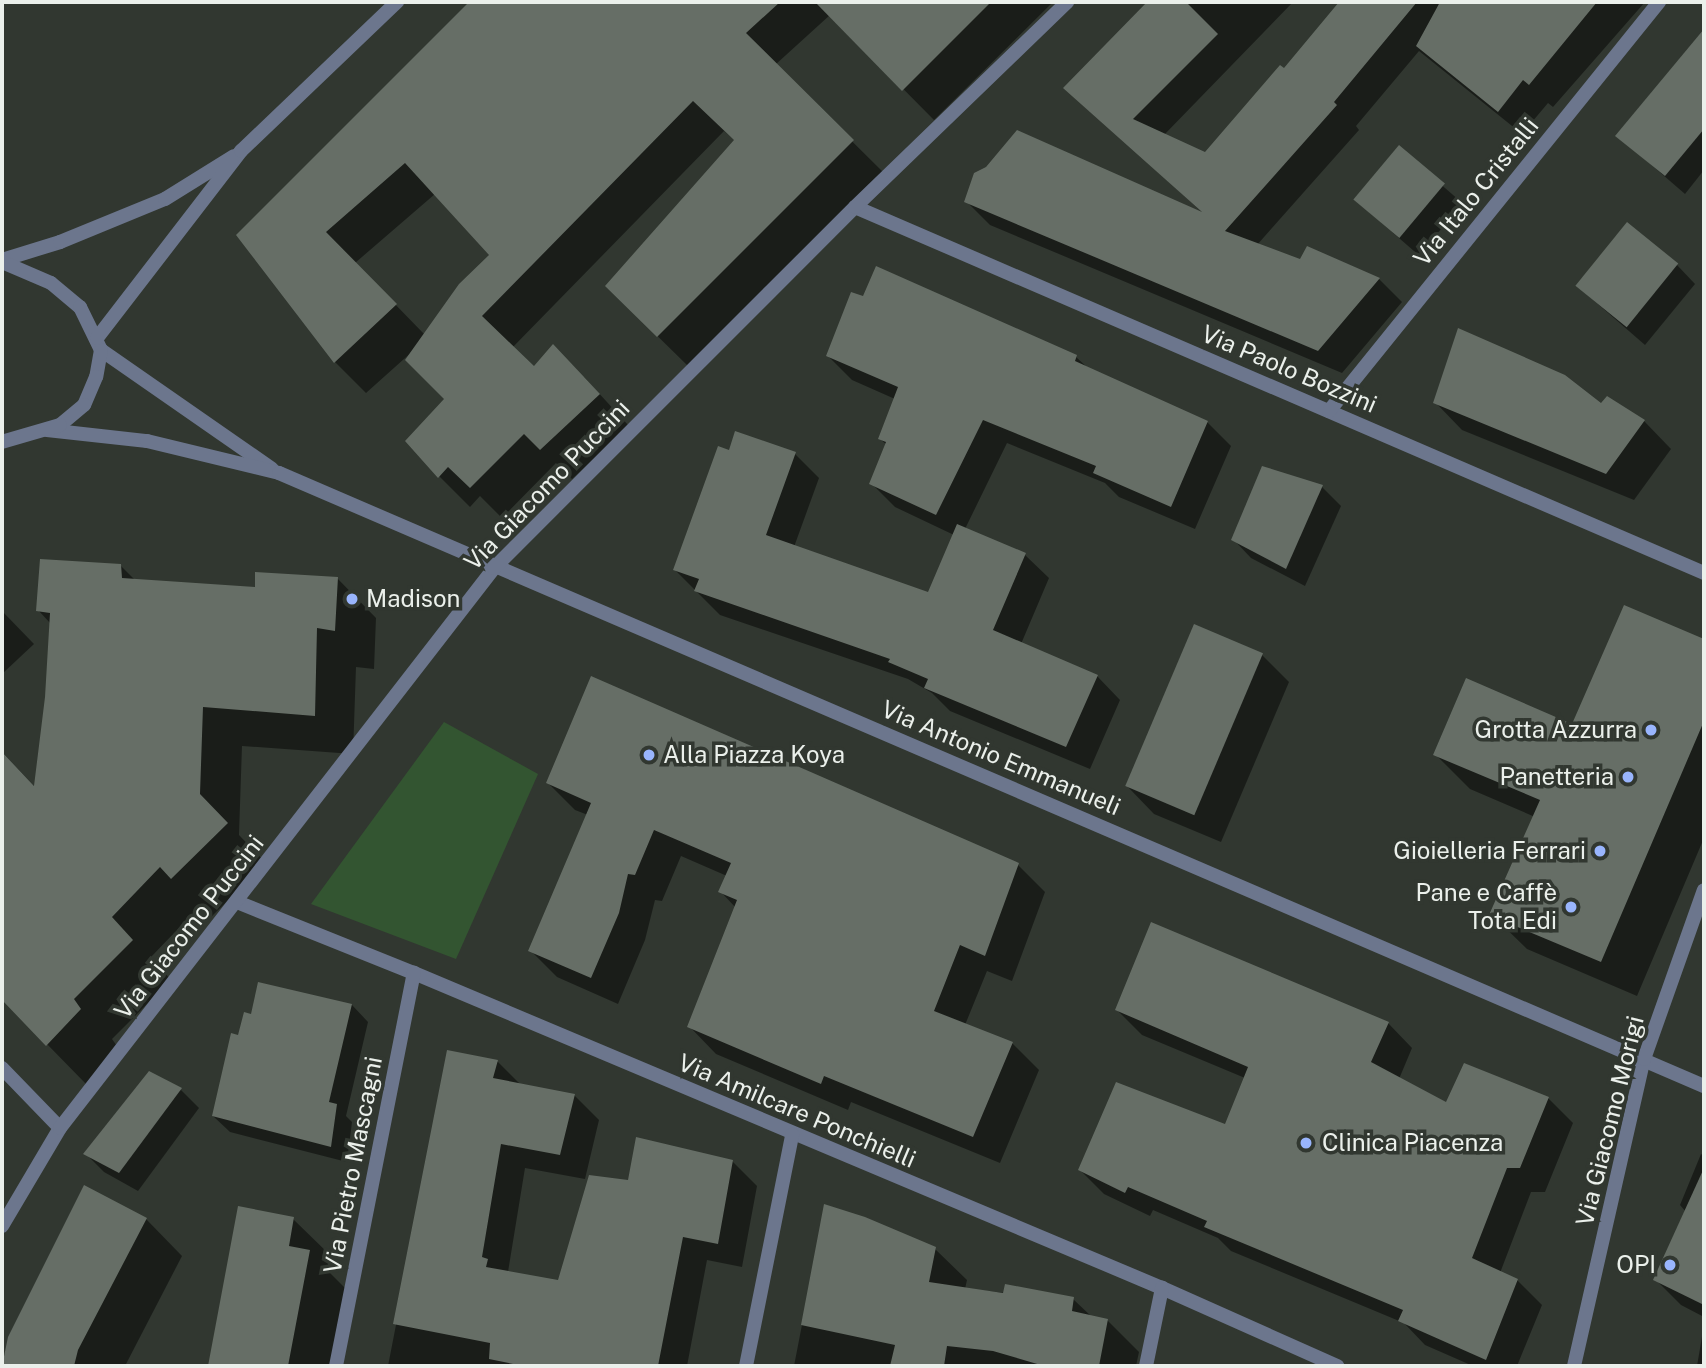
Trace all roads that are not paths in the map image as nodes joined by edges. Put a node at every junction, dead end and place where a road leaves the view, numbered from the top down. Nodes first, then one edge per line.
1 (397, 2) edge
2 (1067, 2) edge
3 (1659, 2) edge
4 (241, 151) junction
5 (855, 207) junction
6 (2, 261) edge
7 (99, 344) junction
8 (1329, 411) junction
9 (47, 430) junction
10 (2, 442) edge
11 (279, 474) junction
12 (494, 568) junction
13 (1704, 573) edge
14 (1704, 890) edge
15 (237, 902) junction
16 (414, 973) junction
17 (1644, 1059) junction
18 (2, 1068) edge
19 (1704, 1086) edge
20 (60, 1128) junction
21 (792, 1135) junction
22 (2, 1226) edge
23 (1162, 1288) junction
24 (336, 1366) edge
25 (746, 1366) edge
26 (1146, 1366) edge
27 (1337, 1366) edge
28 (1574, 1366) edge

1 - 4 street
2 - 5 street, Via Giacomo Puccini
3 - 8 street, Via Italo Cristalli
4 - 6 street
4 - 7 street
5 - 8 street, Via Paolo Bozzini
5 - 12 street, Via Giacomo Puccini
6 - 7 street
7 - 9 street
7 - 11 street, Via Antonio Emmanueli
8 - 13 street, Via Paolo Bozzini
9 - 10 street
9 - 11 street, Via Antonio Emmanueli
11 - 12 street, Via Antonio Emmanueli
12 - 15 street, Via Giacomo Puccini
12 - 17 street, Via Antonio Emmanueli
14 - 17 street, Via Giacomo Morigi
15 - 16 street, Via Amilcare Ponchielli
15 - 20 street, Via Giacomo Puccini
16 - 21 street, Via Amilcare Ponchielli
16 - 24 street, Via Pietro Mascagni
17 - 19 street, Via Antonio Emmanueli
17 - 28 street, Via Giacomo Morigi
18 - 20 street
20 - 22 street, Via Giacomo Puccini
21 - 23 street, Via Amilcare Ponchielli
21 - 25 street
23 - 26 street
23 - 27 street, Via Amilcare Ponchielli

